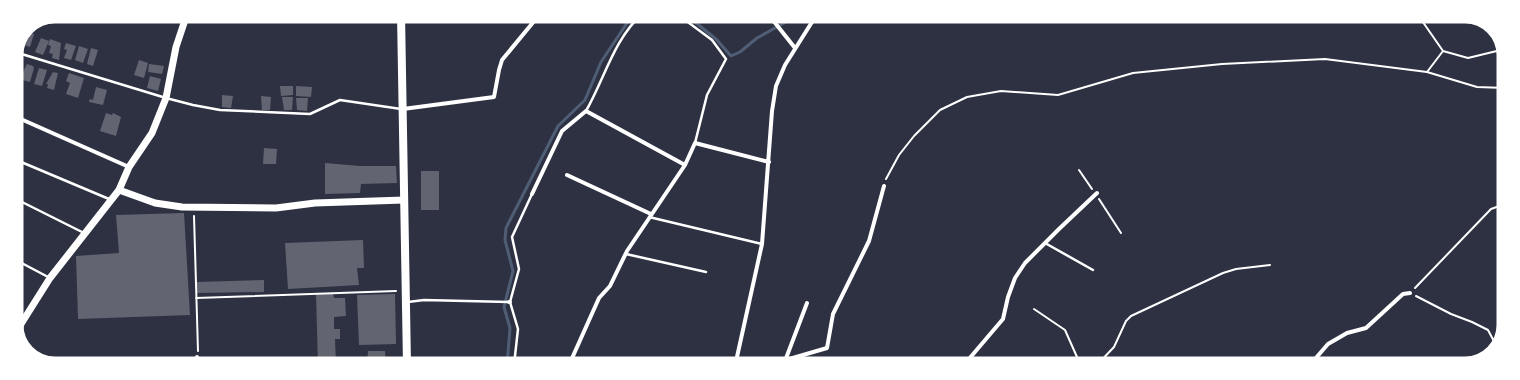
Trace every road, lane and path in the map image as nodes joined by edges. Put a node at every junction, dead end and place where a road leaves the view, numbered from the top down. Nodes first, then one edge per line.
1 (185, 21) edge
2 (400, 21) edge
3 (534, 21) edge
4 (634, 21) edge
5 (686, 21) edge
6 (773, 21) edge
7 (812, 21) edge
8 (1422, 21) edge
9 (795, 48) junction
10 (1443, 51) junction
11 (1499, 51) edge
12 (21, 54) edge
13 (1427, 72) junction
14 (1499, 88) edge
15 (166, 98) junction
16 (402, 110) junction
17 (586, 111) junction
18 (21, 119) edge
19 (695, 143) junction
20 (21, 162) edge
21 (769, 162) junction
22 (685, 165) junction
23 (129, 167) junction
24 (1079, 170) dead end
25 (567, 175) dead end
26 (884, 186) joint
27 (118, 190) junction
28 (532, 194) joint
29 (1096, 194) junction
30 (111, 200) junction
31 (404, 200) junction
32 (21, 201) edge
33 (1499, 206) edge
34 (193, 207) junction
35 (650, 215) junction
36 (85, 233) junction
37 (1121, 233) dead end
38 (1045, 243) junction
39 (762, 244) junction
40 (626, 254) junction
41 (21, 263) edge
42 (1270, 264) dead end
43 (1093, 270) dead end
44 (706, 272) dead end
45 (50, 278) junction
46 (405, 291) junction
47 (1410, 293) junction
48 (196, 298) junction
49 (405, 302) junction
50 (509, 302) junction
51 (807, 303) dead end
52 (1034, 309) dead end
53 (21, 324) edge
54 (1494, 342) edge
55 (197, 356) edge
56 (407, 359) edge
57 (515, 359) edge
58 (573, 359) edge
59 (736, 359) edge
60 (786, 359) edge
61 (792, 359) edge
62 (969, 359) edge
63 (1078, 359) edge
64 (1103, 359) edge
65 (1315, 359) edge

1 - 15 street
2 - 16 main road
3 - 16 street
4 - 17 lane
5 - 19 lane
6 - 9 street
7 - 9 street
8 - 10 path
9 - 21 street
10 - 11 path
10 - 13 path
12 - 15 lane
13 - 14 path
13 - 26 path
15 - 16 lane
15 - 23 street
16 - 31 main road
17 - 22 street
17 - 28 street
18 - 23 street
19 - 21 street
19 - 22 street
20 - 30 lane
21 - 39 street
22 - 35 street
23 - 27 street
24 - 29 path
25 - 35 street
26 - 61 street
27 - 30 street
27 - 34 street
28 - 50 lane
29 - 37 path
29 - 38 street
30 - 36 street
31 - 34 street
31 - 46 main road
32 - 36 lane
33 - 47 path
34 - 48 path
35 - 39 lane
35 - 40 street
36 - 45 street
38 - 43 lane
38 - 62 street
39 - 59 street
40 - 44 lane
40 - 58 street
41 - 45 lane
42 - 64 path
45 - 53 street
46 - 48 path
46 - 49 main road
47 - 54 path
47 - 65 street
48 - 55 path
49 - 50 lane
49 - 56 main road
50 - 57 lane
51 - 60 street
52 - 63 path

